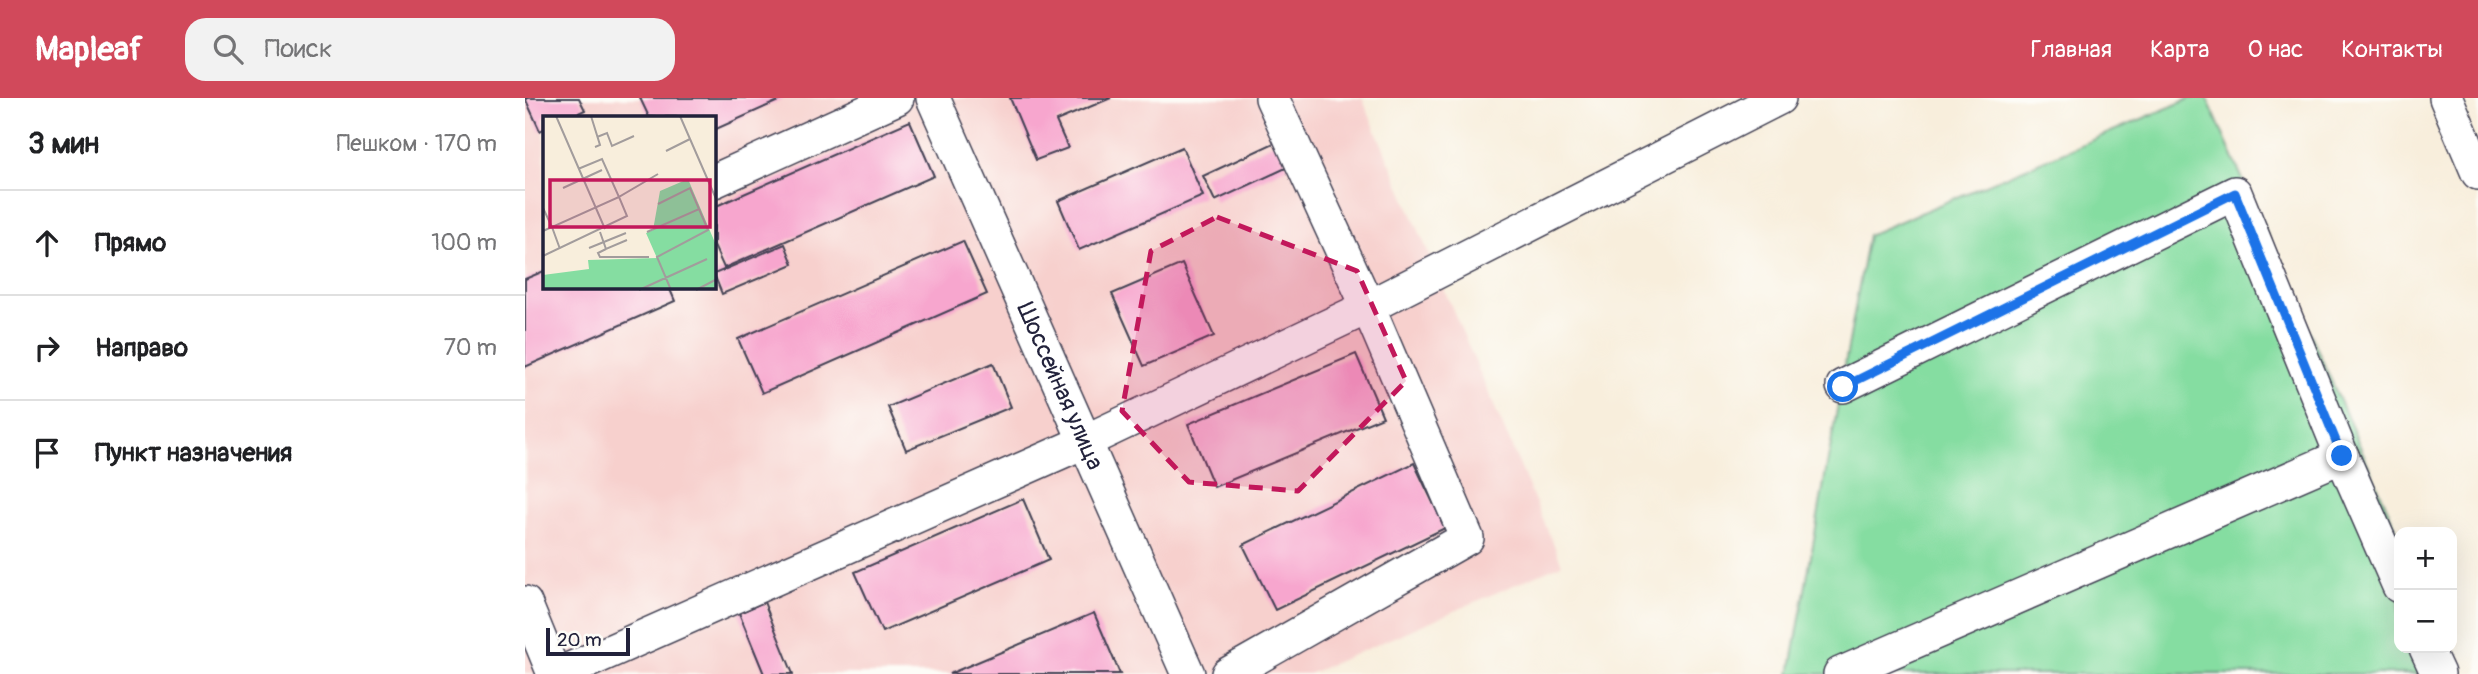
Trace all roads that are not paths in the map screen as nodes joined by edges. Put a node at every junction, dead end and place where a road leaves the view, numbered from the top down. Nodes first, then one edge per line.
1 (897, 98) edge
2 (933, 98) edge
3 (1272, 98) edge
4 (1779, 98) edge
5 (2446, 98) edge
6 (2478, 173) edge
7 (716, 180) edge
8 (1367, 307) junction
9 (1843, 387) dead end
10 (1086, 441) junction
11 (2342, 456) junction
12 (2394, 575) edge
13 (525, 603) edge
14 (2428, 653) edge
15 (556, 674) edge
16 (1188, 674) edge
17 (1229, 674) edge
18 (1840, 674) edge
19 (2438, 674) edge

1 - 7 street
2 - 10 street, Шоссейная улица
3 - 8 street
4 - 8 street
5 - 6 street
8 - 10 street
8 - 17 street
9 - 11 street
10 - 15 street
10 - 16 street, Шоссейная улица
11 - 12 street
11 - 18 street
13 - 15 street
14 - 19 street

